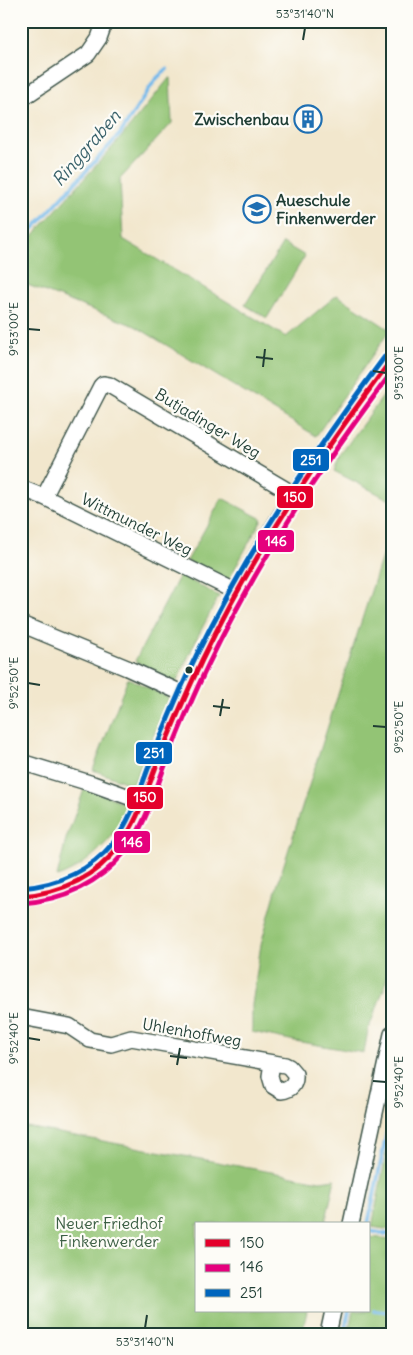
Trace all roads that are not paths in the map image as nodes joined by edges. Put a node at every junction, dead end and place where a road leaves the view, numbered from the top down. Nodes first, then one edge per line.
1 (105, 21) edge
2 (21, 99) edge
3 (392, 359) edge
4 (21, 488) edge
5 (295, 495) junction
6 (44, 498) junction
7 (238, 592) junction
8 (21, 624) edge
9 (186, 695) junction
10 (21, 762) edge
11 (143, 802) junction
12 (21, 896) edge
13 (21, 1017) edge
14 (392, 1034) edge
15 (272, 1064) dead end
16 (352, 1222) edge
17 (333, 1312) edge
18 (328, 1334) edge

1 - 2 street
3 - 5 street
4 - 6 street, Wittmunder Weg
5 - 6 street, Butjadinger Weg
5 - 7 street
6 - 7 street, Wittmunder Weg
7 - 9 street
8 - 9 street
9 - 11 street
10 - 11 street
11 - 12 street
13 - 15 street, Uhlenhoffweg
14 - 16 street
17 - 18 street

